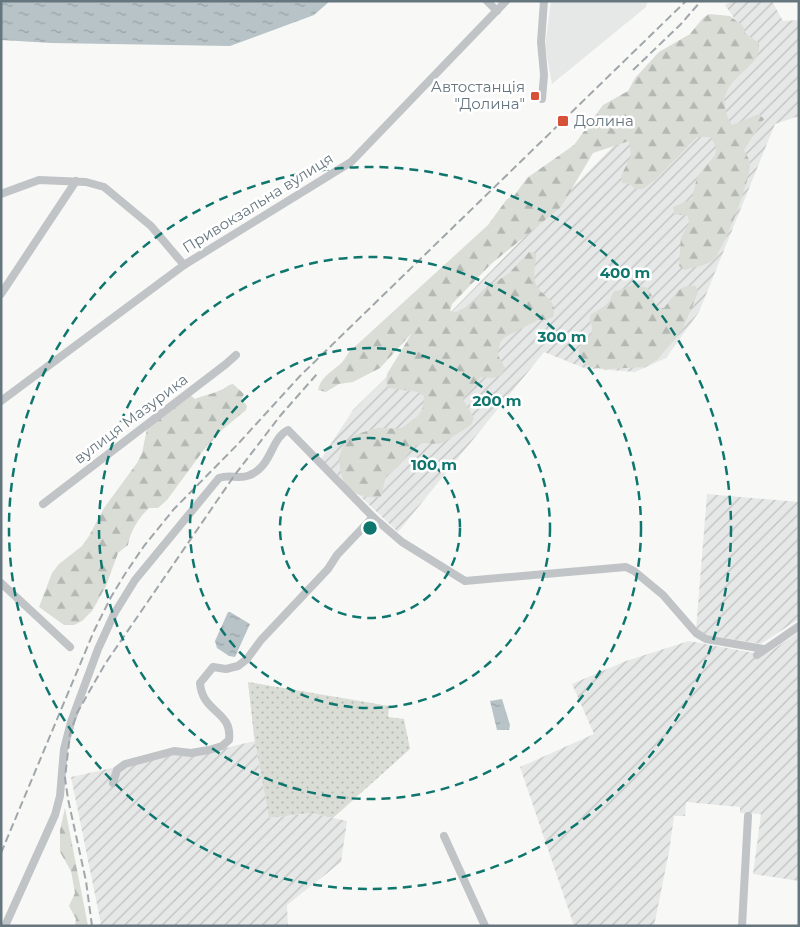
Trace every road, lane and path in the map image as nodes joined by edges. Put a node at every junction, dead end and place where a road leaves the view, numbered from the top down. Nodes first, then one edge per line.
1 (487, 1) edge
2 (506, 1) edge
3 (544, 1) edge
4 (497, 10) junction
5 (542, 99) dead end
6 (76, 181) junction
7 (1, 194) edge
8 (184, 265) junction
9 (1, 294) edge
10 (236, 355) dead end
11 (1, 401) edge
12 (43, 504) dead end
13 (373, 516) junction
14 (1, 583) edge
15 (799, 626) edge
16 (70, 647) dead end
17 (764, 649) junction
18 (757, 655) dead end
19 (113, 782) dead end
20 (748, 816) dead end
21 (444, 836) dead end
22 (5, 926) edge
23 (485, 926) edge
24 (742, 926) edge

1 - 4 street
2 - 4 street, Привокзальна вулиця
3 - 5 street
4 - 8 street, Привокзальна вулиця
6 - 7 street
6 - 8 street
6 - 9 street
8 - 11 street, Привокзальна вулиця
10 - 12 street, вулиця Мазурика
13 - 17 street
13 - 19 street
13 - 22 street
14 - 16 street
15 - 17 street
17 - 18 street
20 - 24 street
21 - 23 street

